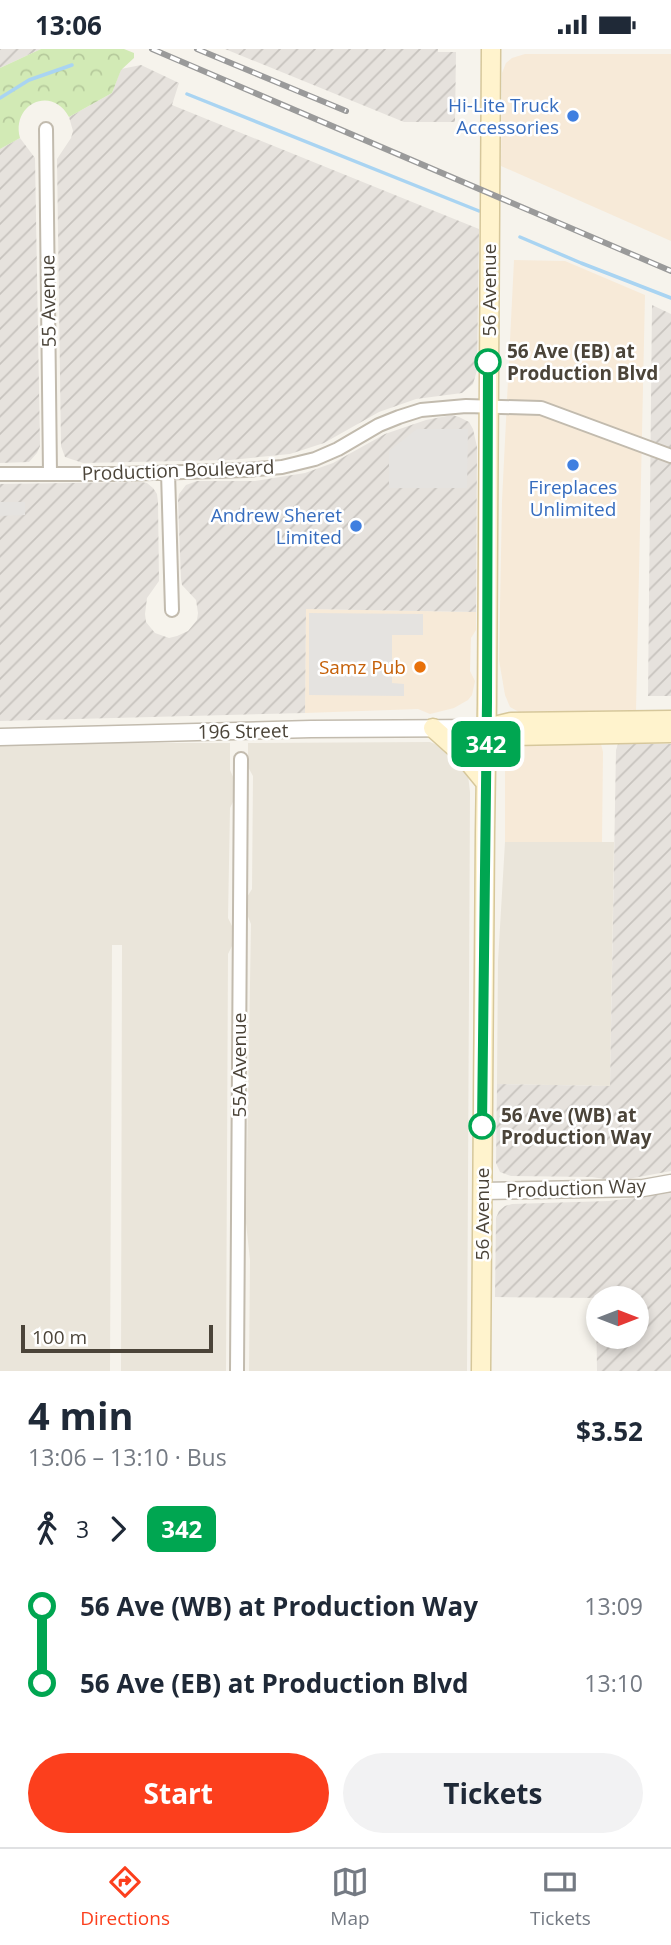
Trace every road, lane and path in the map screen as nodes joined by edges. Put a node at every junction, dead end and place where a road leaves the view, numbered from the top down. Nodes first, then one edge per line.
1 (491, 49) edge
2 (46, 129) dead end
3 (488, 407) junction
4 (671, 456) edge
5 (168, 472) junction
6 (0, 474) edge
7 (50, 474) junction
8 (172, 610) dead end
9 (671, 720) edge
10 (433, 728) junction
11 (486, 728) junction
12 (671, 733) edge
13 (0, 737) edge
14 (241, 759) dead end
15 (485, 782) junction
16 (671, 1183) edge
17 (482, 1191) junction
18 (237, 1371) edge
19 (481, 1371) edge

1 - 3 main road, 56 Avenue
2 - 7 street, 55 Avenue
3 - 4 street, Production Boulevard
3 - 5 street, Production Boulevard
3 - 11 main road, 56 Avenue
5 - 7 street, Production Boulevard
5 - 8 street
6 - 7 street, Production Boulevard
9 - 11 main road, 196 Street
10 - 11 street, 196 Street
10 - 13 street, 196 Street
10 - 15 main road
11 - 12 main road, 196 Street
11 - 15 main road, 56 Avenue
14 - 18 street, 55A Avenue
15 - 17 main road, 56 Avenue
16 - 17 street, Production Way
17 - 19 main road, 56 Avenue

